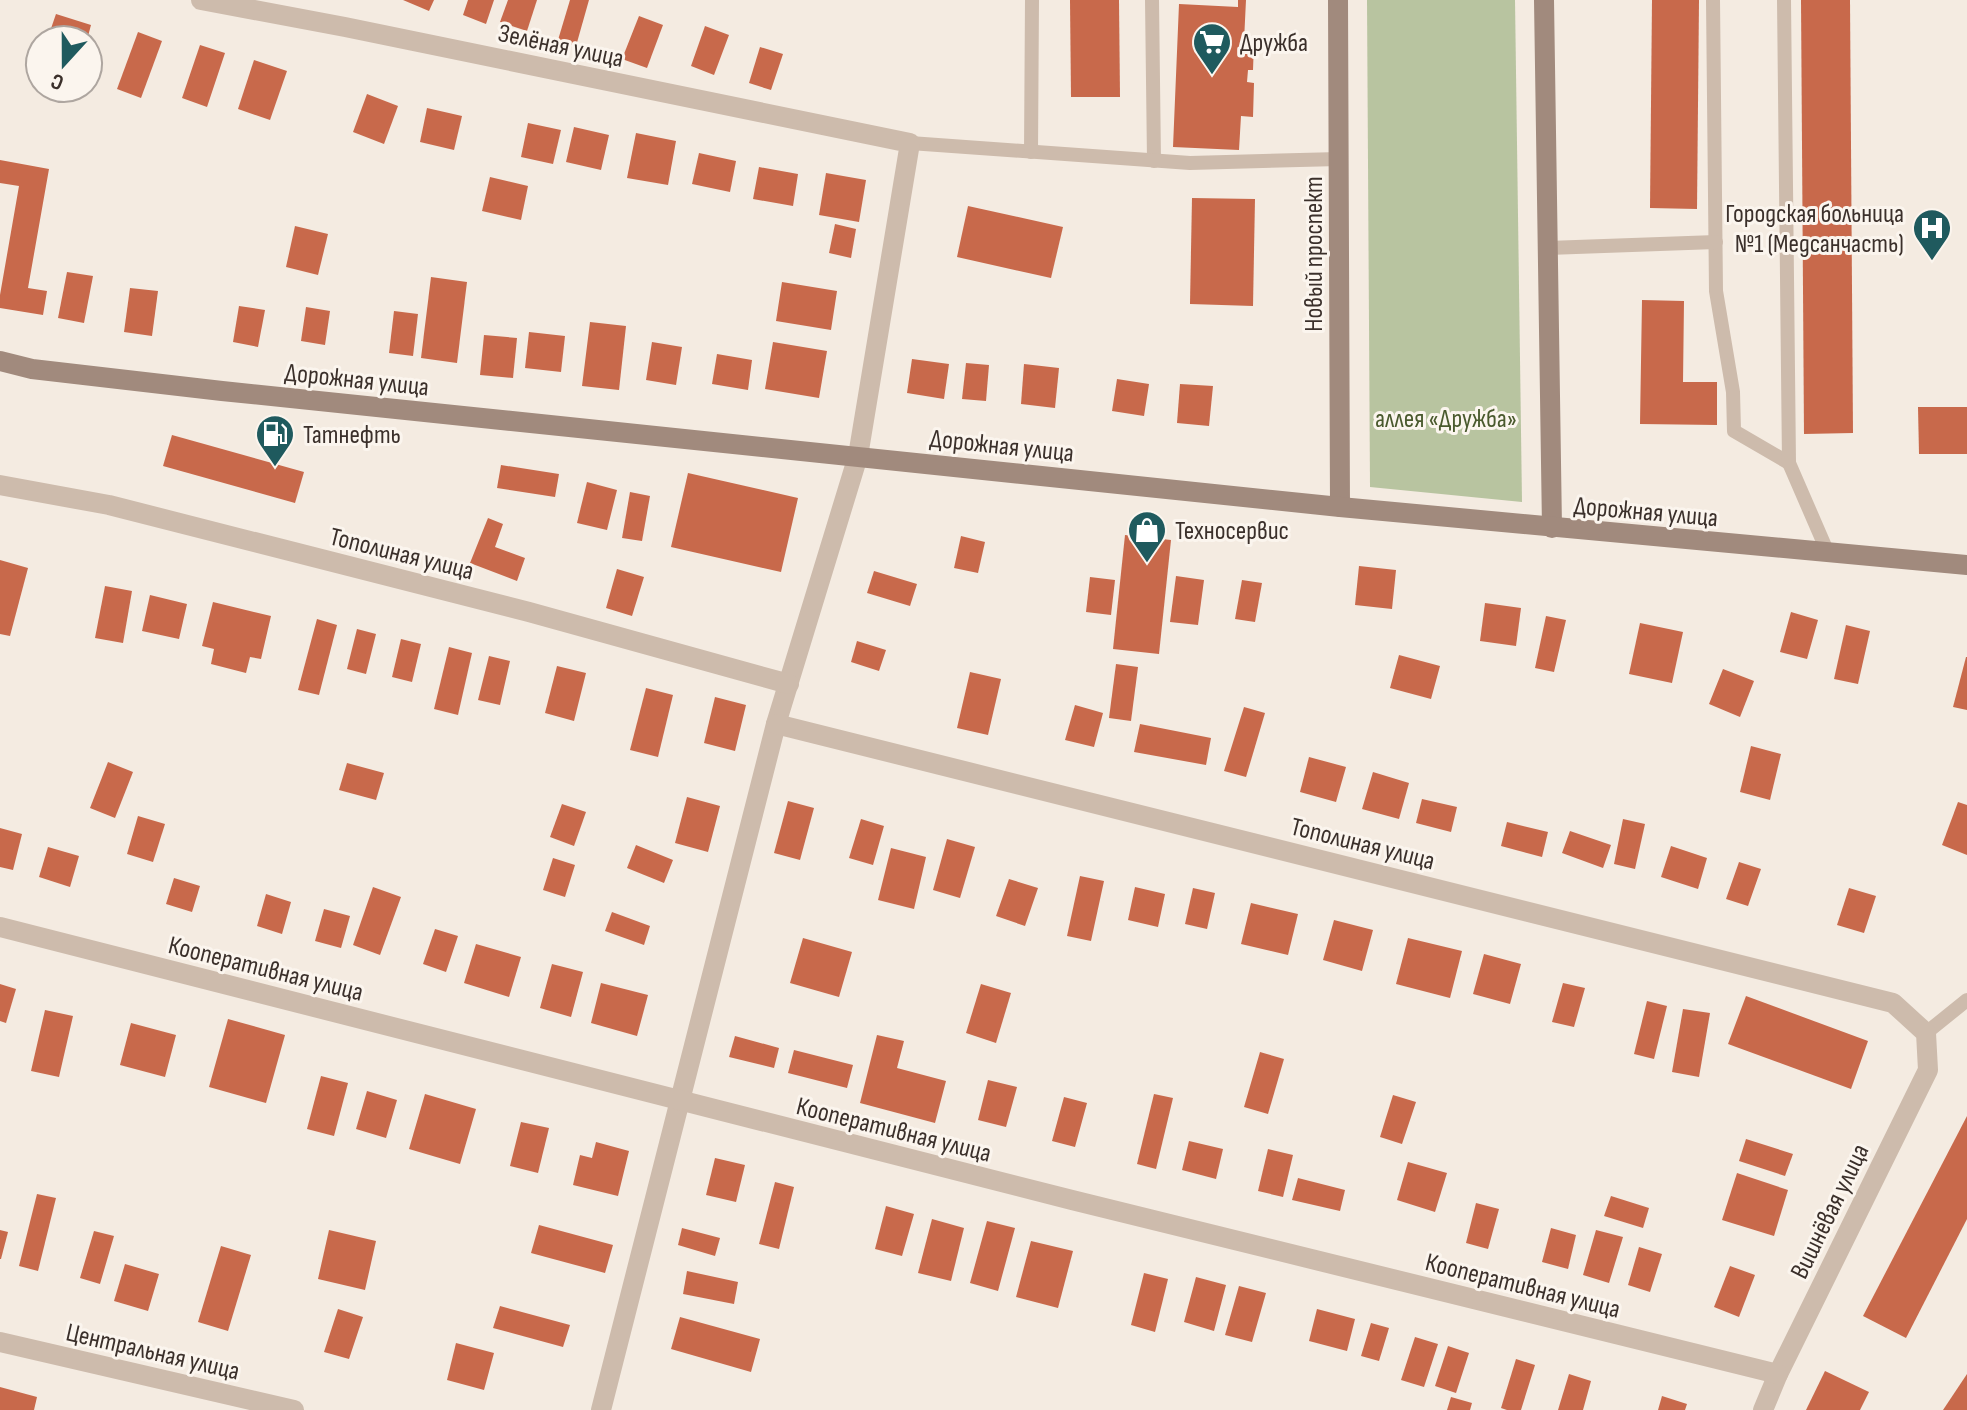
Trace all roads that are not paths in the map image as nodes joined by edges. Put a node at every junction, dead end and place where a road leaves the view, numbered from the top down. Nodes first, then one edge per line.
1 (201, 0) edge
2 (1032, 0) edge
3 (1152, 0) edge
4 (1338, 0) edge
5 (1544, 0) edge
6 (1713, 0) edge
7 (1784, 0) edge
8 (910, 143) junction
9 (1031, 152) junction
10 (1339, 159) junction
11 (1154, 161) junction
12 (1716, 242) junction
13 (1548, 248) junction
14 (0, 361) edge
15 (32, 369) junction
16 (0, 380) edge
17 (858, 456) junction
18 (1789, 463) junction
19 (0, 485) edge
20 (1340, 507) junction
21 (1552, 528) junction
22 (1828, 553) junction
23 (1967, 565) edge
24 (789, 684) junction
25 (776, 724) junction
26 (0, 927) edge
27 (1967, 1000) edge
28 (1926, 1033) junction
29 (680, 1101) junction
30 (0, 1342) edge
31 (1778, 1374) junction
32 (294, 1410) edge
33 (601, 1410) edge
34 (1763, 1410) edge

1 - 8 street, Зелёная улица
2 - 9 lane
3 - 11 lane
4 - 10 main road, Новый проспект
5 - 13 main road
6 - 12 lane
7 - 18 lane
8 - 9 lane
8 - 17 street
9 - 11 lane
10 - 11 lane
10 - 20 main road, Новый проспект
12 - 13 lane
12 - 18 lane
13 - 21 main road
14 - 15 main road, Дорожная улица
15 - 16 main road
15 - 17 main road, Дорожная улица
17 - 20 main road, Дорожная улица
17 - 24 street
18 - 22 lane
19 - 24 street, Тополиная улица
20 - 21 main road, Дорожная улица
21 - 22 main road, Дорожная улица
22 - 23 main road, Дорожная улица
24 - 25 street
25 - 28 street, Тополиная улица
25 - 29 street
26 - 29 street, Кооперативная улица
27 - 28 lane
28 - 31 street, Вишнёвая улица
29 - 31 street, Кооперативная улица
29 - 33 street
30 - 32 street, Центральная улица
31 - 34 street, Вишнёвая улица

